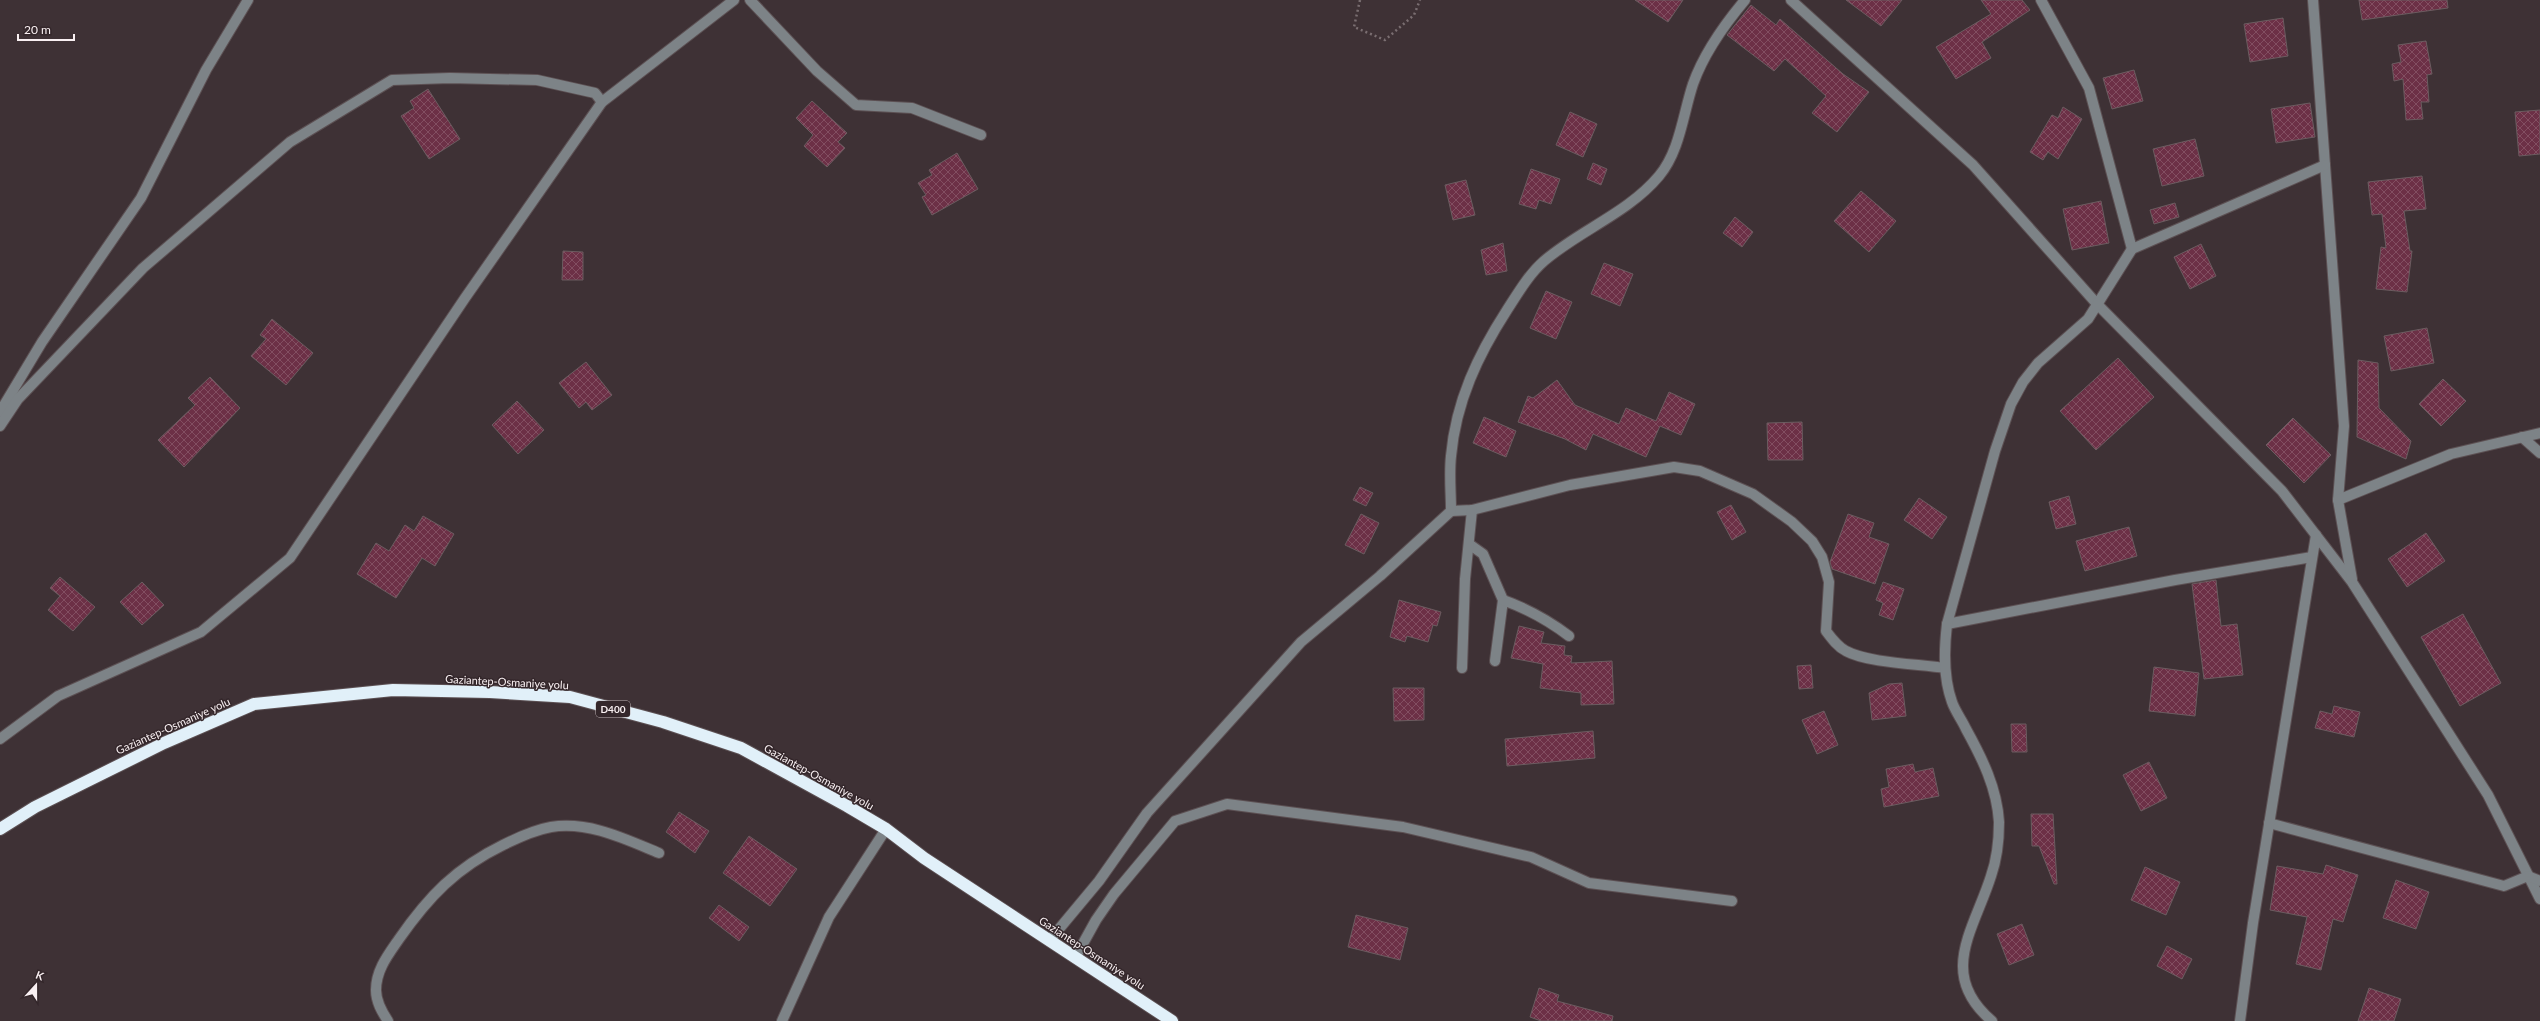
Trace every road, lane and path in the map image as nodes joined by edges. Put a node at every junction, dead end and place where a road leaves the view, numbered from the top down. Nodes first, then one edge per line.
1 (248, 0) edge
2 (734, 0) edge
3 (750, 0) edge
4 (1360, 0) edge
5 (1420, 0) edge
6 (1745, 0) edge
7 (1791, 0) edge
8 (2041, 0) edge
9 (2313, 0) edge
10 (602, 102) junction
11 (981, 134) dead end
12 (2325, 165) junction
13 (2132, 249) junction
14 (2097, 304) junction
15 (0, 412) edge
16 (0, 426) edge
17 (2540, 433) edge
18 (2522, 437) junction
19 (2540, 453) edge
20 (2338, 500) junction
21 (1472, 510) junction
22 (1451, 511) junction
23 (2316, 535) junction
24 (1469, 544) junction
25 (2312, 557) junction
26 (2352, 582) junction
27 (1503, 600) junction
28 (1948, 624) junction
29 (1569, 636) dead end
30 (1495, 661) dead end
31 (1462, 668) dead end
32 (1945, 668) junction
33 (0, 739) edge
34 (2269, 823) junction
35 (0, 829) edge
36 (886, 829) junction
37 (659, 853) dead end
38 (2528, 876) junction
39 (2540, 881) edge
40 (2540, 899) edge
41 (1732, 901) dead end
42 (1049, 941) junction
43 (1075, 958) junction
44 (388, 1021) edge
45 (782, 1021) edge
46 (1172, 1021) edge
47 (1992, 1021) edge
48 (2240, 1021) edge

1 - 15 street
2 - 10 street
3 - 11 street
4 - 5 path
6 - 22 street
7 - 14 street
8 - 13 street
9 - 12 street
10 - 16 street
10 - 33 street
12 - 13 street
12 - 20 street
13 - 14 street
14 - 23 street
14 - 28 street
17 - 18 street
18 - 19 street
18 - 20 street
20 - 26 street
21 - 22 street
21 - 24 street
21 - 32 street
22 - 42 street
23 - 25 street
23 - 26 street
24 - 27 street
24 - 31 street
25 - 28 street
25 - 34 street
26 - 38 street
27 - 29 street
27 - 30 street
28 - 32 street
32 - 47 street
34 - 38 street
34 - 48 street
35 - 36 highway, Gaziantep-Osmaniye yolu / D400
36 - 42 highway, Gaziantep-Osmaniye yolu / D400
36 - 45 street
37 - 44 street
38 - 39 street
38 - 40 street
41 - 43 street
42 - 43 highway, Gaziantep-Osmaniye yolu / D400
43 - 46 highway, Gaziantep-Osmaniye yolu / D400

